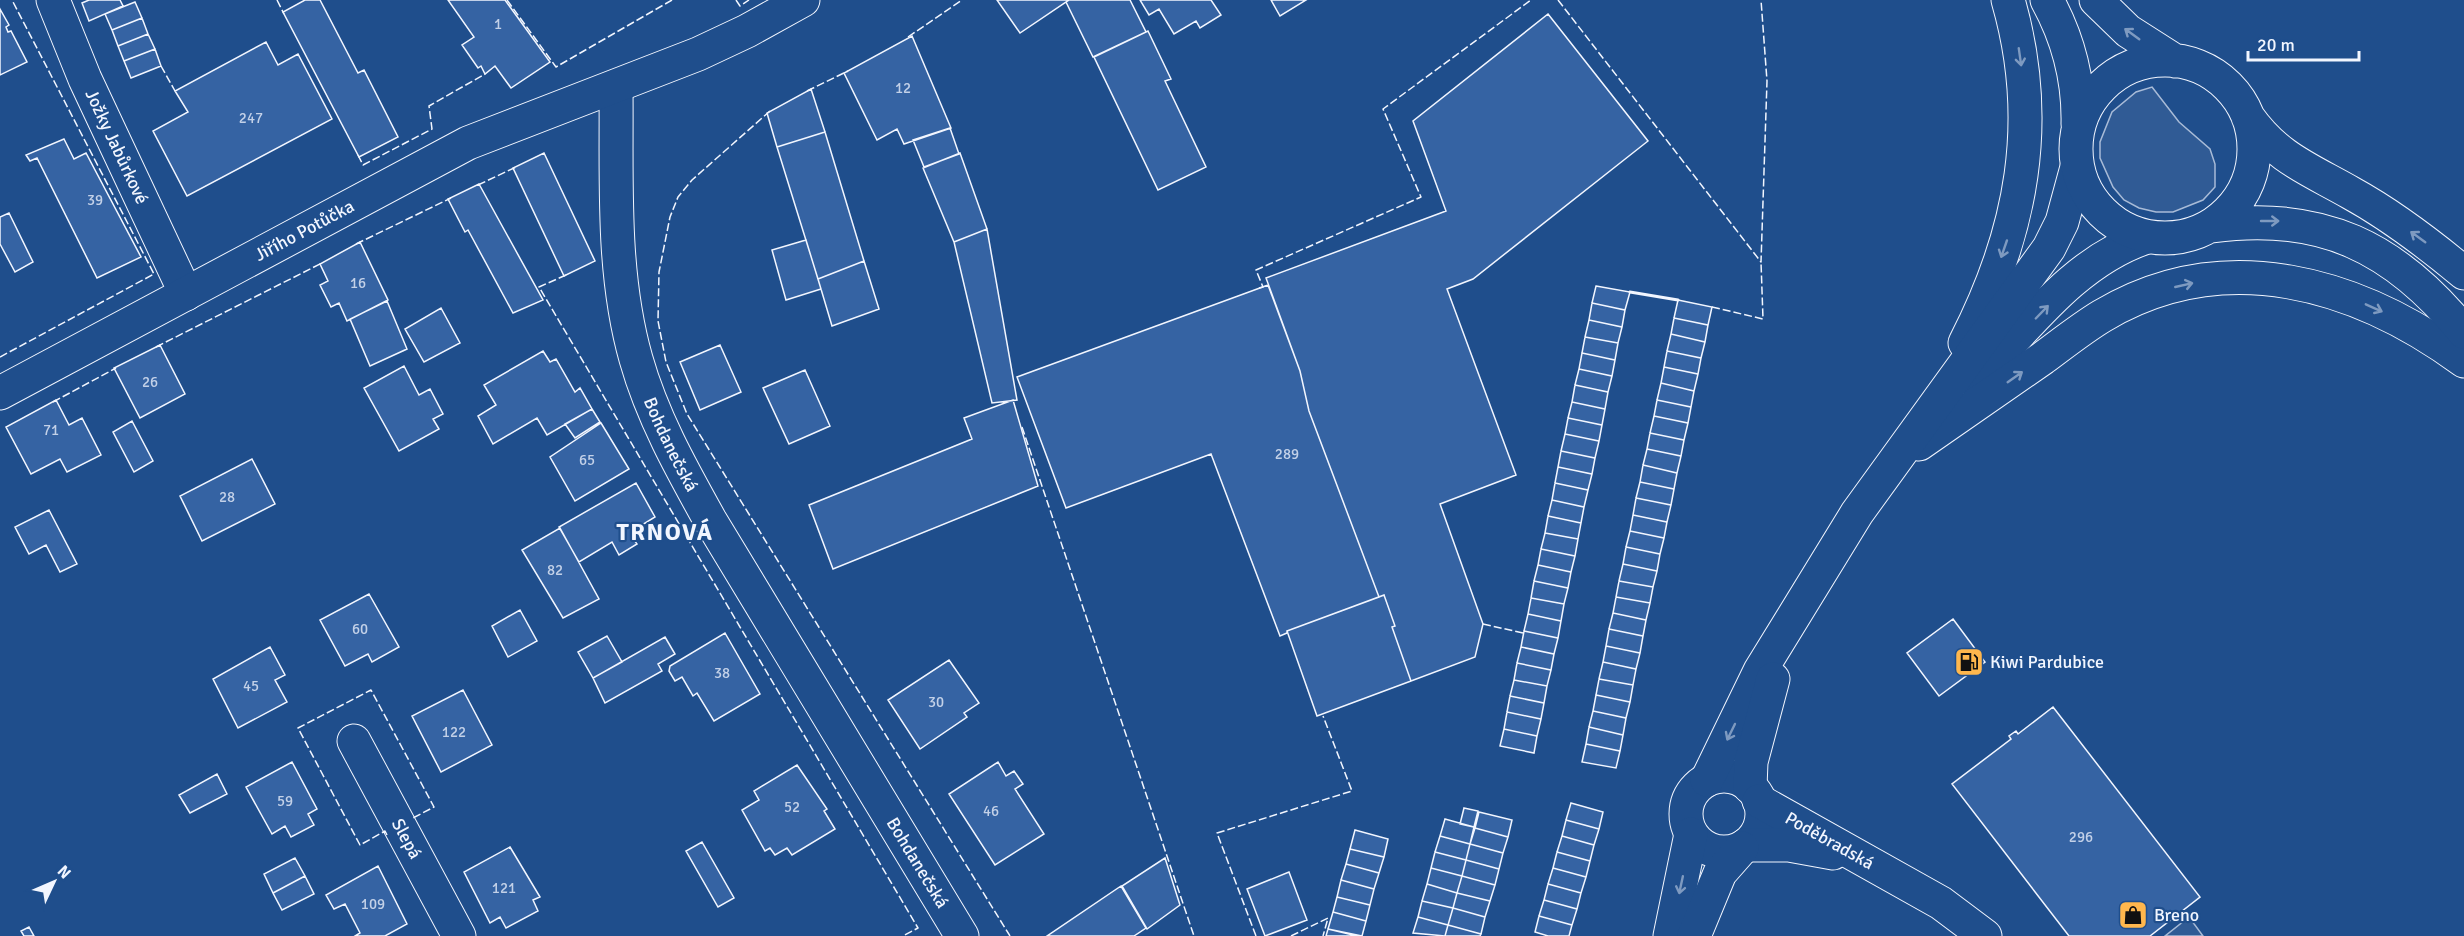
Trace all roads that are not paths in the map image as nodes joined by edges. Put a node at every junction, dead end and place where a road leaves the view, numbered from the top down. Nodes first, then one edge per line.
1 (53, 0) edge
2 (803, 0) edge
3 (2008, 0) edge
4 (2048, 0) edge
5 (2096, 0) edge
6 (2175, 61) junction
7 (616, 87) junction
8 (2248, 116) junction
9 (2078, 129) junction
10 (2077, 167) junction
11 (2212, 226) junction
12 (2147, 237) junction
13 (2464, 273) edge
14 (186, 294) junction
15 (2464, 332) edge
16 (2464, 361) edge
17 (0, 393) edge
18 (1898, 459) junction
19 (1789, 625) junction
20 (354, 741) dead end
21 (1707, 780) junction
22 (1754, 794) junction
23 (1691, 834) junction
24 (1744, 847) junction
25 (1900, 880) junction
26 (459, 936) edge
27 (962, 936) edge
28 (1670, 936) edge
29 (1694, 936) edge
30 (1985, 936) edge

1 - 14 street, Jožky Jabůrkové
2 - 7 street
3 -> 18 street
4 - 9 street
6 -> 5 street
6 - 8 street
6 - 9 street
7 - 14 street, Jiřího Potůčka
7 - 27 street, Bohdanečská
8 - 11 street
13 -> 8 street
9 - 10 street
10 - 12 street
10 - 18 street
11 - 12 street
11 -> 15 street
18 -> 12 street
14 - 17 street, Jiřího Potůčka
18 -> 16 street
18 - 19 street
19 -> 21 street
19 - 22 street
20 - 26 street, Slepá
21 - 22 street
21 - 23 street
22 - 24 street
22 - 25 street, Poděbradská
23 - 24 street
23 -> 28 street
24 - 25 street, Poděbradská
24 - 29 street
25 - 30 street, Poděbradská

